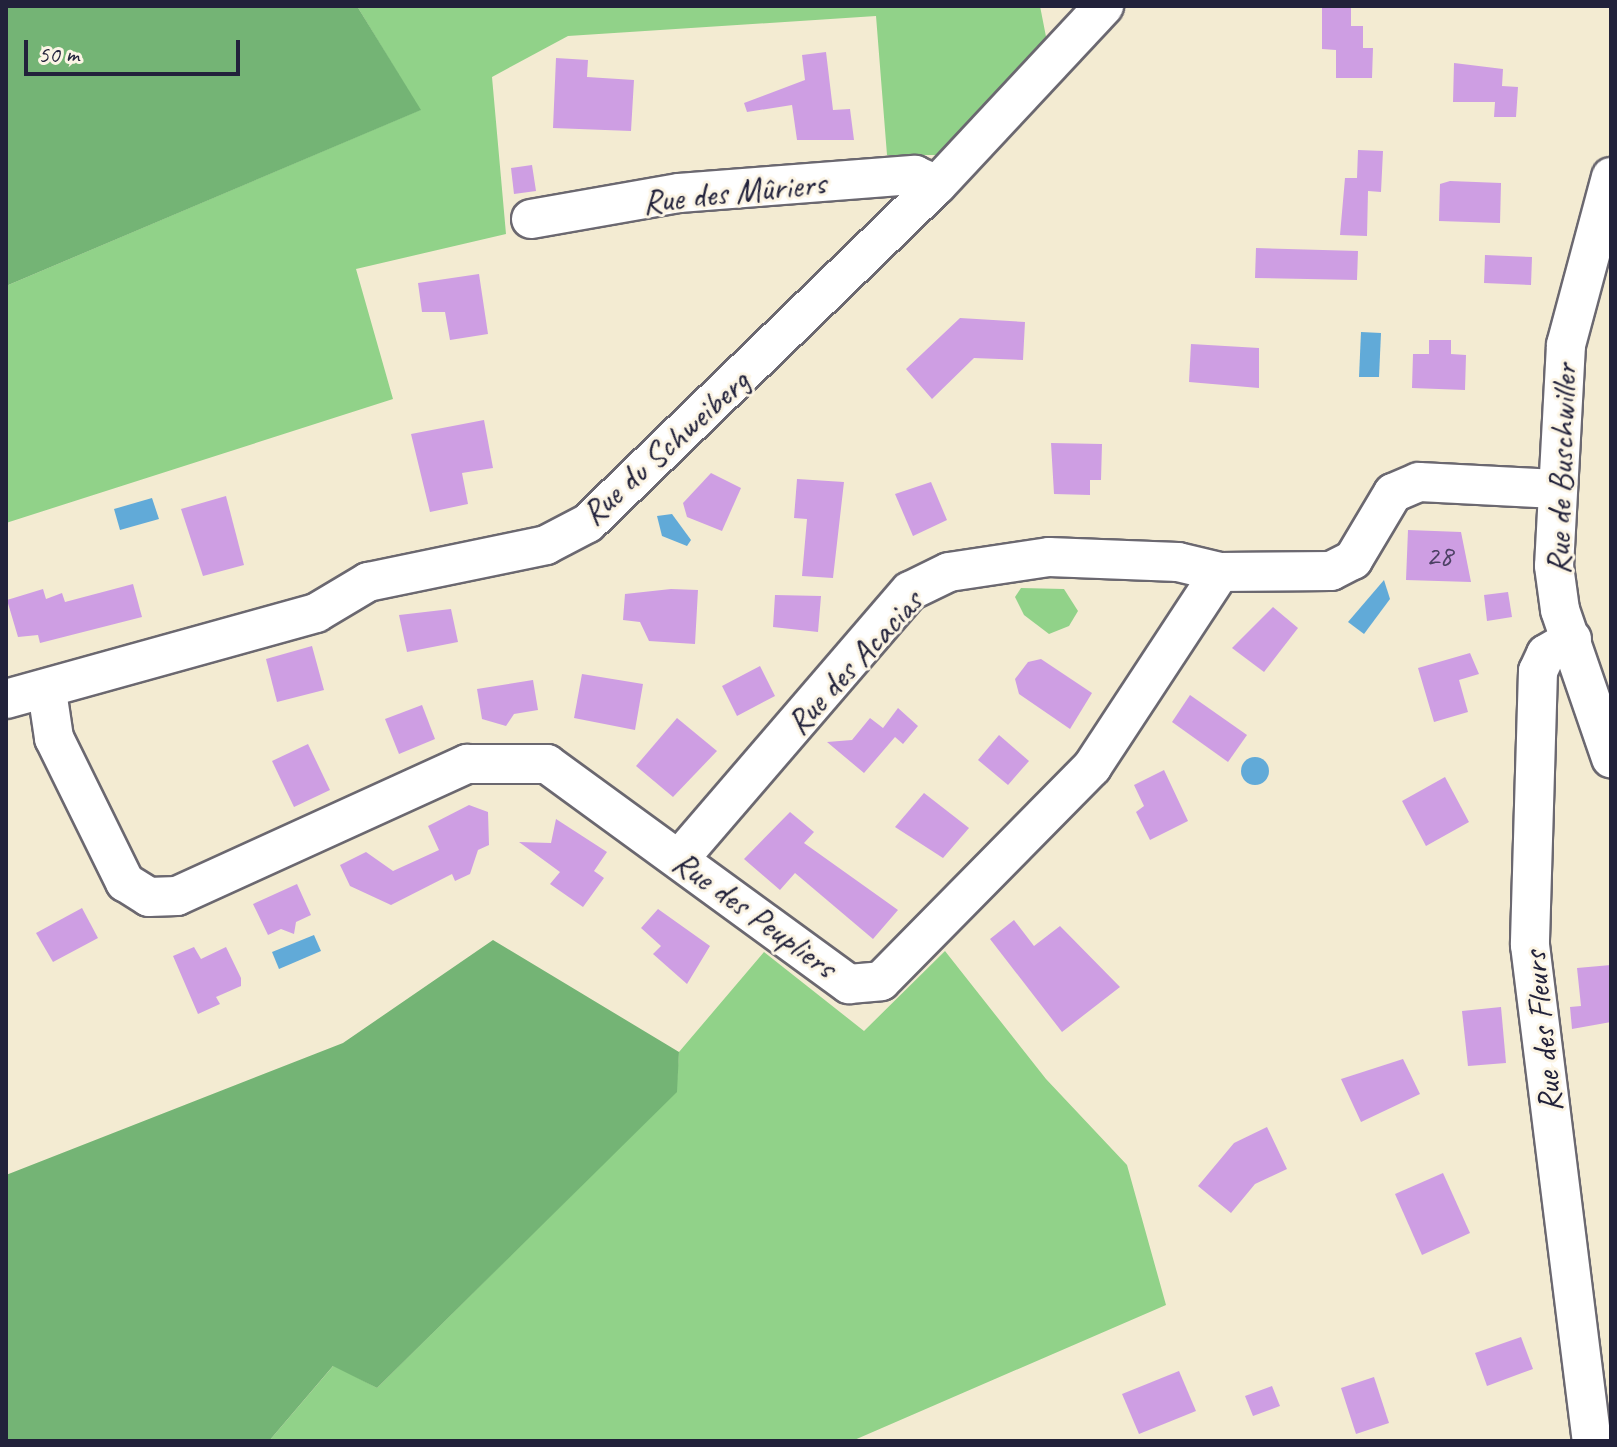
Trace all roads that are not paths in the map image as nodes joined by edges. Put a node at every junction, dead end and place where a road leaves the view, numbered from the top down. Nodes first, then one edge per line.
1 (1104, 6) edge
2 (1611, 177) edge
3 (937, 185) junction
4 (531, 219) dead end
5 (1557, 489) junction
6 (1220, 572) junction
7 (1572, 639) junction
8 (47, 691) junction
9 (6, 699) edge
10 (1611, 758) edge
11 (680, 858) junction
12 (1592, 1441) edge

1 - 3 street, Rue du Schweiberg
2 - 5 street, Rue de Buschwiller
3 - 4 street, Rue des Mûriers
3 - 8 street, Rue du Schweiberg
5 - 6 street
5 - 7 street, Rue de Buschwiller
6 - 11 street, Rue des Acacias
6 - 11 street, Rue des Peupliers
7 - 10 street, Rue de Buschwiller
7 - 12 street, Rue des Fleurs
8 - 9 street, Rue du Schweiberg
8 - 11 street, Rue des Peupliers

